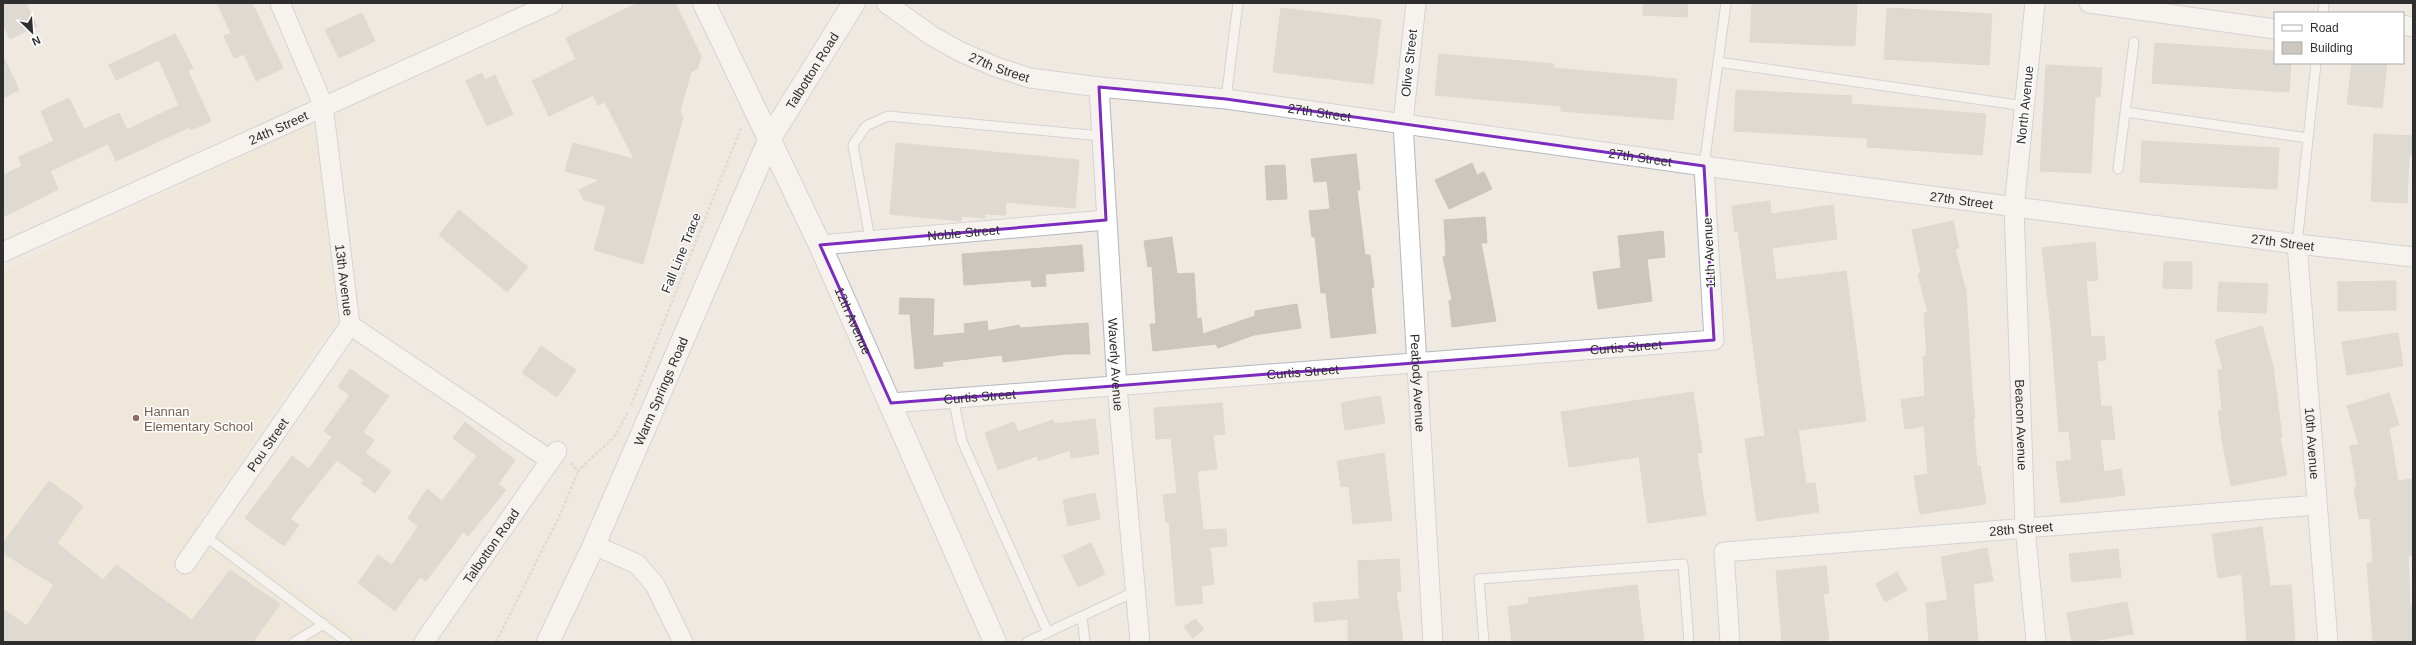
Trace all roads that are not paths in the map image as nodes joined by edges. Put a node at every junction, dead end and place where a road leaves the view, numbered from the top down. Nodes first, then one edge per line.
1 (280, 3) edge
2 (552, 3) edge
3 (704, 3) edge
4 (854, 3) edge
5 (886, 3) edge
6 (1238, 3) edge
7 (1416, 3) edge
8 (1726, 3) edge
9 (2035, 3) edge
10 (2089, 3) edge
11 (2274, 29) edge
12 (2134, 42) dead end
13 (1718, 62) junction
14 (2316, 64) edge
15 (1099, 87) junction
16 (1226, 99) junction
17 (323, 105) junction
18 (2025, 106) junction
19 (2125, 112) junction
20 (1403, 123) junction
21 (1101, 136) junction
22 (770, 138) junction
23 (2308, 138) junction
24 (1704, 166) junction
25 (2118, 169) dead end
26 (2014, 207) junction
27 (1106, 220) junction
28 (870, 239) junction
29 (2297, 244) junction
30 (820, 245) junction
31 (3, 252) edge
32 (2413, 256) edge
33 (350, 325) junction
34 (1714, 340) joint
35 (1416, 362) junction
36 (1117, 386) junction
37 (954, 398) junction
38 (891, 403) junction
39 (554, 455) joint
40 (2317, 505) junction
41 (2025, 527) junction
42 (205, 536) junction
43 (594, 545) junction
44 (185, 564) dead end
45 (1136, 592) junction
46 (1082, 616) junction
47 (324, 624) junction
48 (1048, 633) junction
49 (294, 642) edge
50 (348, 642) edge
51 (424, 642) edge
52 (548, 642) edge
53 (683, 642) edge
54 (995, 642) edge
55 (1027, 642) edge
56 (1085, 642) edge
57 (1140, 642) edge
58 (1434, 642) edge
59 (1484, 642) edge
60 (1689, 642) edge
61 (1730, 642) edge
62 (2036, 642) edge
63 (2328, 642) edge

1 - 17 street, 13th Avenue
2 - 17 street, 24th Street
3 - 22 main road, 12th Avenue
4 - 22 main road, Talbotton Road
5 - 15 street, 27th Street
6 - 16 lane
7 - 20 street, Olive Street
8 - 13 lane
9 - 18 street, North Avenue
10 - 11 street
12 - 19 lane
13 - 18 lane
13 - 24 lane
14 - 23 lane
15 - 16 street, 27th Street
15 - 21 street, Waverly Avenue
16 - 20 street, 27th Street
17 - 31 street, 24th Street
17 - 33 street, 13th Avenue
18 - 26 street, North Avenue
19 - 23 lane
19 - 25 lane
20 - 24 street, 27th Street
20 - 35 street, Peabody Avenue
21 - 27 street, Waverly Avenue
21 - 28 lane
22 - 30 main road, 12th Avenue
22 - 43 main road, Warm Springs Road
23 - 29 lane
24 - 26 street, 27th Street
24 - 34 street, 11th Avenue
26 - 29 street, 27th Street
26 - 41 street, Beacon Avenue
27 - 28 street, Noble Street
27 - 36 street, Waverly Avenue
28 - 30 street, Noble Street
29 - 32 street, 27th Street
29 - 40 street, 10th Avenue
30 - 38 main road, 12th Avenue
33 - 39 street, 13th Avenue
33 - 42 street, Pou Street
34 - 35 street, Curtis Street
35 - 36 street, Curtis Street
35 - 58 street, Peabody Avenue
36 - 37 street, Curtis Street
36 - 45 street, Waverly Avenue
37 - 38 street, Curtis Street
37 - 48 lane
38 - 54 main road, 12th Avenue
39 - 51 street, Talbotton Road
40 - 41 street, 28th Street
40 - 63 street, 10th Avenue
41 - 61 street, 28th Street
41 - 62 street, Beacon Avenue
42 - 44 street, Pou Street
42 - 47 lane
43 - 52 main road, Warm Springs Road
43 - 53 street
45 - 46 lane
45 - 57 street, Waverly Avenue
46 - 48 lane
46 - 56 lane
47 - 49 lane
47 - 50 lane
48 - 55 lane
59 - 60 lane

